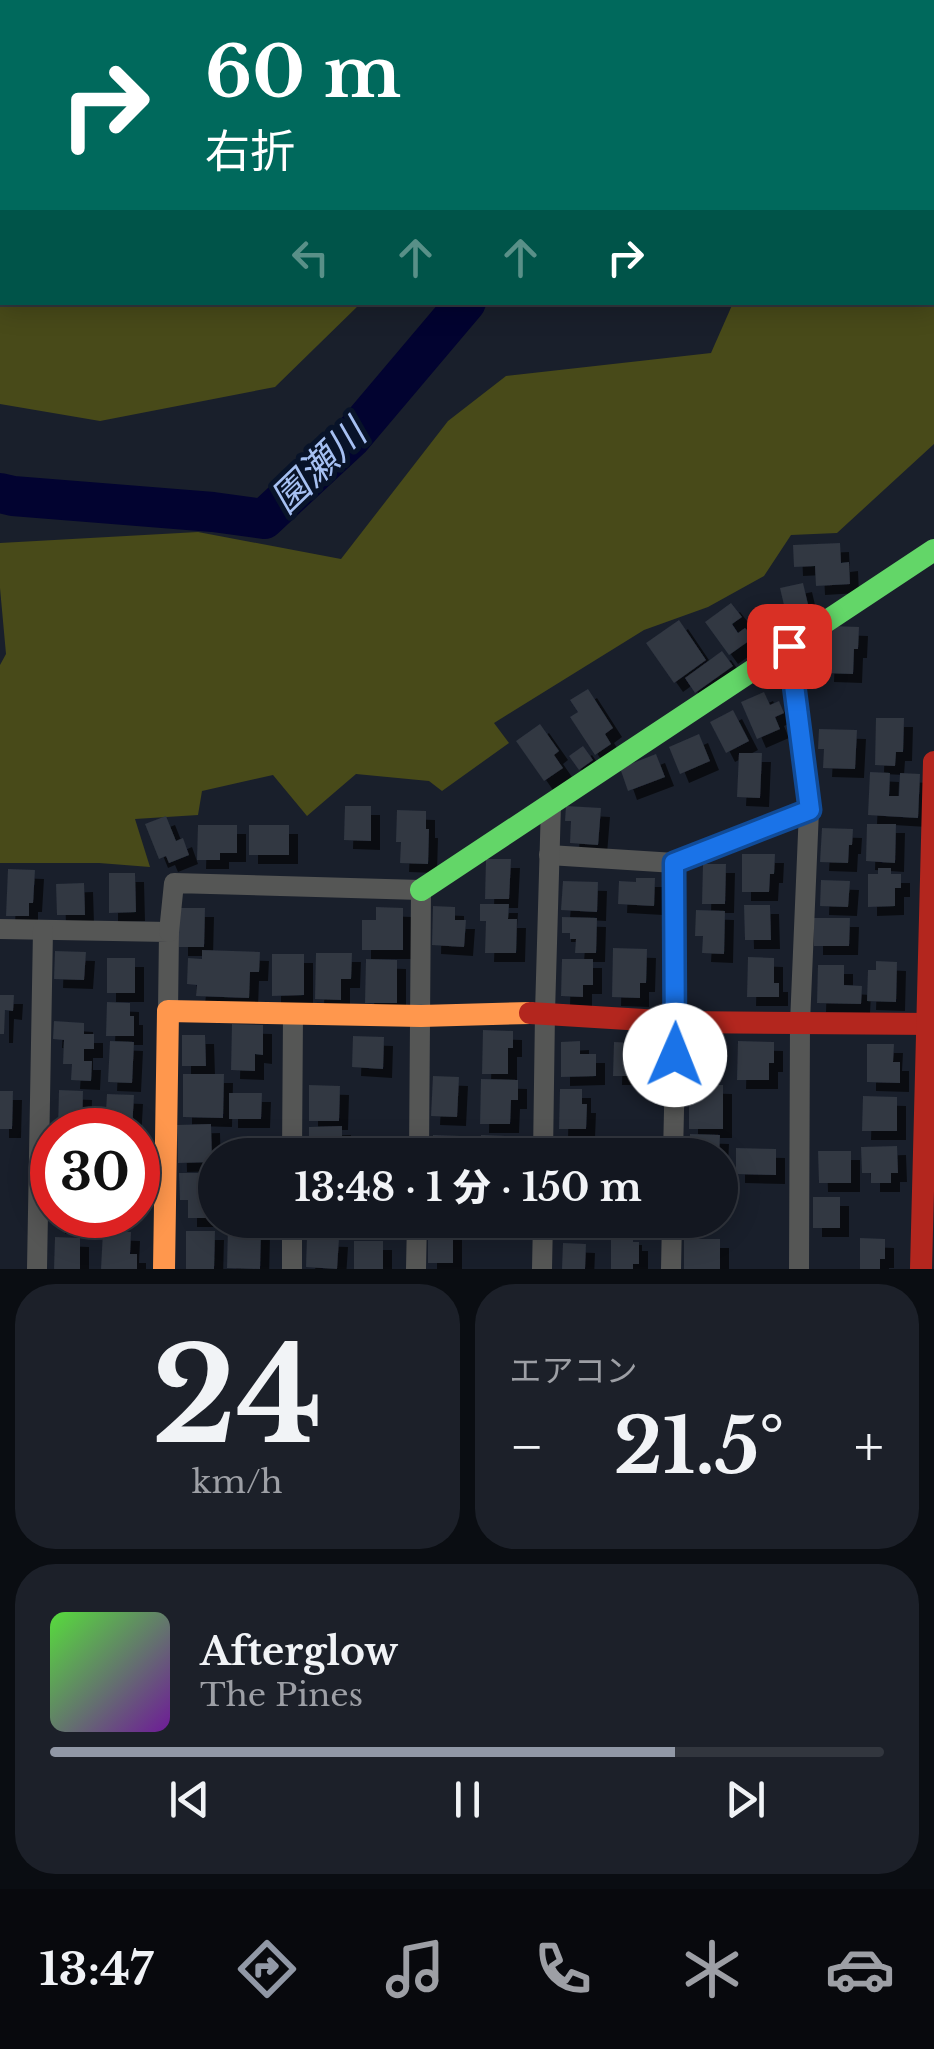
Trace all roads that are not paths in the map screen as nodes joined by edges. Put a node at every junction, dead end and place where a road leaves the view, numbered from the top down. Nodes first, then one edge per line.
1 (934, 550) edge
2 (789, 646) junction
3 (934, 762) edge
4 (551, 804) junction
5 (810, 810) junction
6 (549, 855) junction
7 (674, 863) junction
8 (421, 890) junction
9 (0, 930) edge
10 (44, 930) junction
11 (168, 932) junction
12 (168, 1011) junction
13 (292, 1014) junction
14 (544, 1014) junction
15 (421, 1016) junction
16 (676, 1022) junction
17 (800, 1022) junction
18 (932, 1024) edge
19 (292, 1138) edge
20 (419, 1138) edge
21 (544, 1138) edge
22 (673, 1138) edge
23 (292, 1238) edge
24 (417, 1238) edge
25 (543, 1238) edge
26 (672, 1238) edge
27 (37, 1269) edge
28 (164, 1269) edge
29 (292, 1269) edge
30 (416, 1269) edge
31 (542, 1269) edge
32 (671, 1269) edge
33 (799, 1269) edge
34 (921, 1269) edge

1 - 2 street
2 - 4 street
2 - 5 street
3 - 18 street
4 - 6 street
4 - 8 street
5 - 7 street
5 - 17 street
6 - 7 street
6 - 14 street
7 - 16 street
8 - 11 street
8 - 15 street
9 - 10 street
10 - 11 street
10 - 27 street
11 - 12 street
12 - 13 street
12 - 28 street
13 - 15 street
13 - 19 street
14 - 15 street
14 - 16 street
14 - 21 street
15 - 20 street
16 - 17 street
16 - 22 street
17 - 18 street
17 - 33 street
18 - 34 street
23 - 29 street
24 - 30 street
25 - 31 street
26 - 32 street

